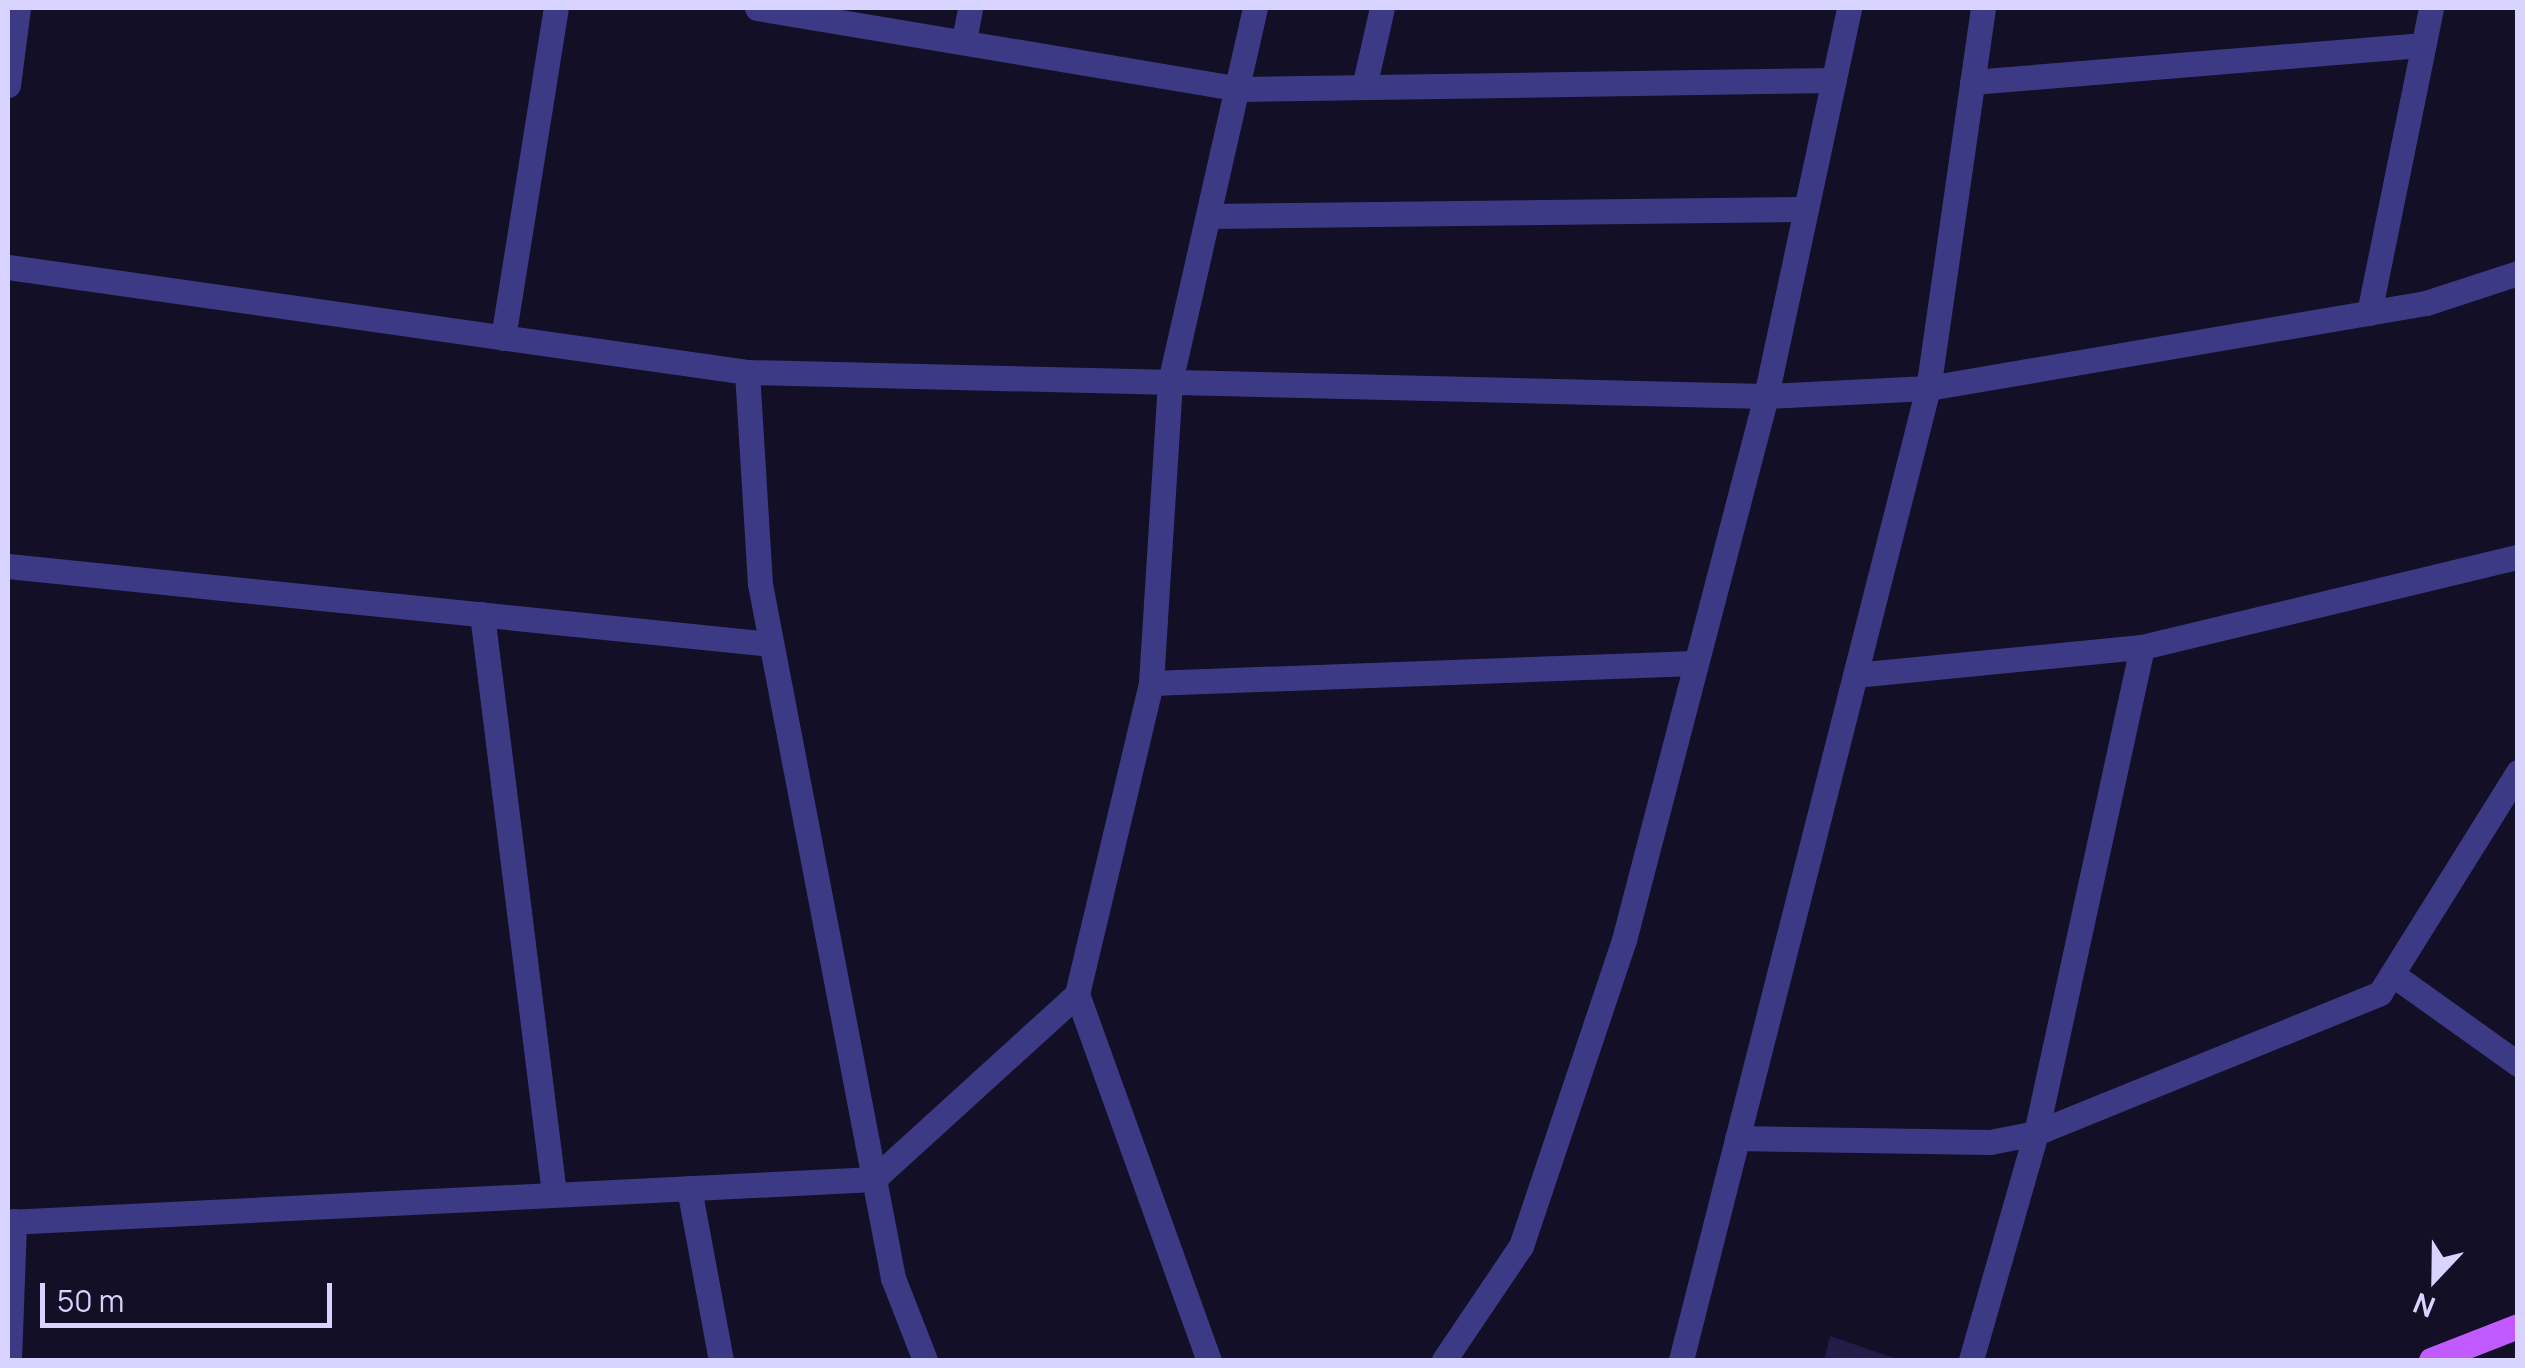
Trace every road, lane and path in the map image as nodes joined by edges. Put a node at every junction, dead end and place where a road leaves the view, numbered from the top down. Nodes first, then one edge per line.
1 (18, 8) edge
2 (556, 8) edge
3 (758, 8) edge
4 (970, 8) edge
5 (1255, 8) edge
6 (1382, 8) edge
7 (1849, 8) edge
8 (1984, 8) edge
9 (2431, 8) edge
10 (964, 40) junction
11 (2423, 45) junction
12 (1834, 80) junction
13 (1972, 82) junction
14 (8, 85) edge
15 (1364, 86) junction
16 (1238, 89) junction
17 (1806, 209) junction
18 (1209, 216) junction
19 (8, 267) edge
20 (2518, 272) edge
21 (2369, 312) junction
22 (503, 338) junction
23 (747, 372) junction
24 (1170, 382) junction
25 (1928, 388) junction
26 (1766, 396) junction
27 (2518, 557) edge
28 (8, 566) edge
29 (482, 614) junction
30 (771, 644) junction
31 (2142, 647) junction
32 (1695, 663) junction
33 (1855, 676) junction
34 (1151, 683) junction
35 (2518, 772) edge
36 (2511, 799) edge
37 (2392, 974) junction
38 (1076, 994) junction
39 (2518, 1064) edge
40 (2036, 1133) junction
41 (1738, 1138) junction
42 (874, 1179) junction
43 (689, 1188) junction
44 (554, 1194) junction
45 (11, 1222) edge
46 (2518, 1326) edge
47 (2436, 1359) edge
48 (9, 1360) edge
49 (722, 1360) edge
50 (925, 1360) edge
51 (1210, 1360) edge
52 (1444, 1360) edge
53 (1681, 1360) edge
54 (1971, 1360) edge

1 - 14 street
2 - 22 street
3 - 10 street
4 - 10 street
5 - 16 street
6 - 15 street
7 - 12 street
8 - 13 street
9 - 11 street
10 - 16 street
11 - 13 street
11 - 21 street
12 - 15 street
12 - 17 street
13 - 25 street
15 - 16 street
16 - 18 street
17 - 18 street
17 - 26 street
18 - 24 street
19 - 22 street
20 - 21 street
21 - 25 street
22 - 23 street
23 - 24 street
23 - 30 street
24 - 26 street
24 - 34 street
25 - 26 street
25 - 33 street
26 - 32 street
27 - 31 street
28 - 29 street
29 - 30 street
29 - 44 street
30 - 42 street
31 - 33 street
31 - 40 street
32 - 34 street
32 - 52 street
33 - 41 street
34 - 38 street
35 - 36 street
36 - 37 street
37 - 39 street
37 - 40 street
38 - 42 street
38 - 51 street
40 - 41 street
40 - 54 street
41 - 53 street
42 - 43 street
42 - 50 street
43 - 44 street
43 - 49 street
44 - 45 street
45 - 48 street
46 - 47 main road

